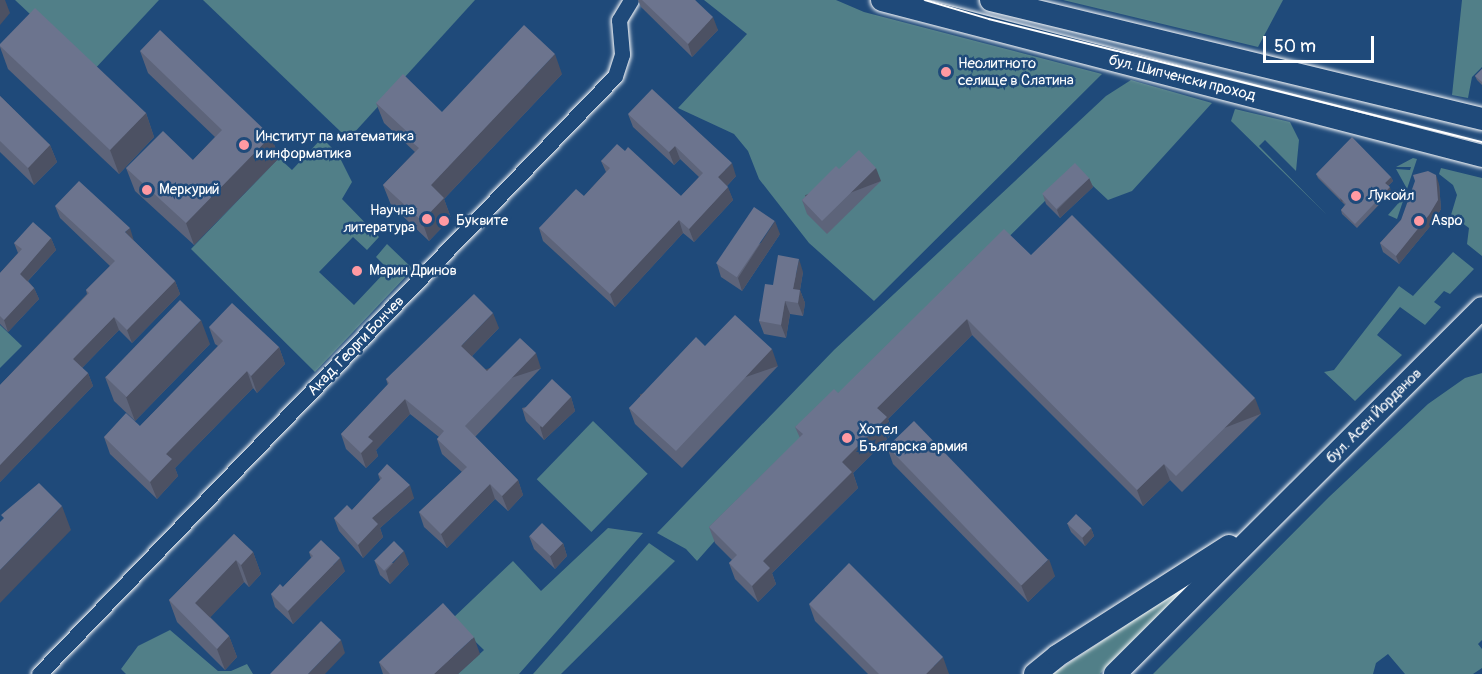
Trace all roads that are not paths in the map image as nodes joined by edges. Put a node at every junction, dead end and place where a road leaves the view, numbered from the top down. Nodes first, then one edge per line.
1 (631, 0) edge
2 (882, 0) edge
3 (991, 0) edge
4 (1482, 119) edge
5 (1481, 156) edge
6 (1482, 308) edge
7 (1265, 522) junction
8 (39, 674) edge
9 (1035, 674) edge
10 (1115, 674) edge

1 - 8 street, Акад. Георги Бончев
2 - 5 main road, бул. Шипченски проход
3 - 4 main road, бул. Шипченски проход
6 - 7 main road, бул. Асен Йорданов
7 - 9 main road, бул. Асен Йорданов
7 - 10 main road, бул. Асен Йорданов

